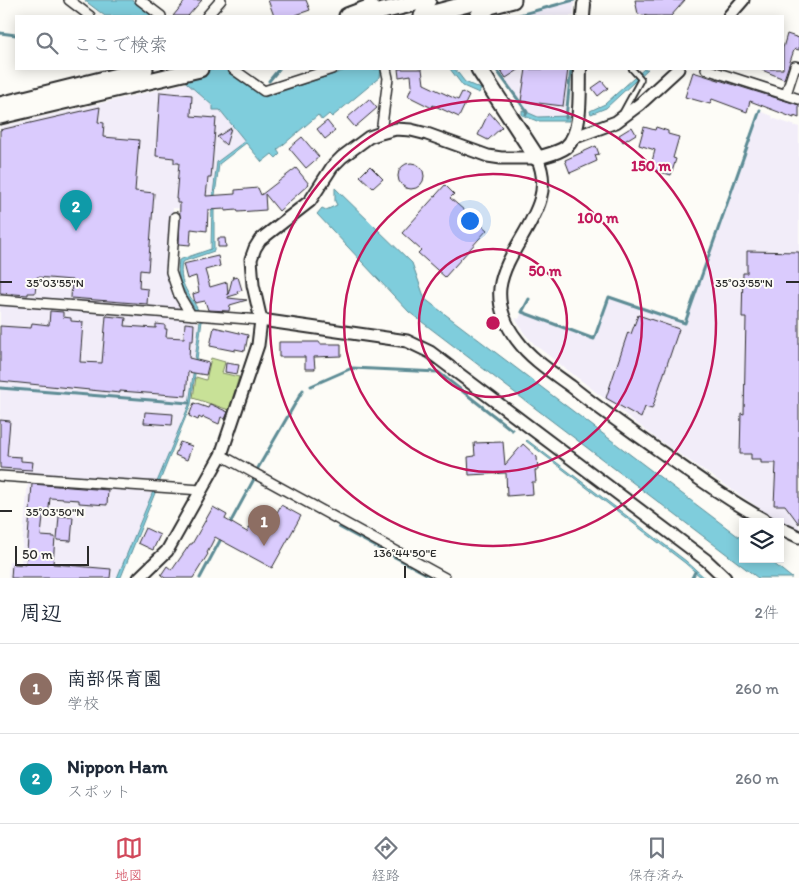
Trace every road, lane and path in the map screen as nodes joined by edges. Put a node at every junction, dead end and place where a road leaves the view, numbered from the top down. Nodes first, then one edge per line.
1 (70, 0) edge
2 (391, 0) edge
3 (428, 0) edge
4 (483, 0) edge
5 (513, 0) edge
6 (743, 0) edge
7 (143, 1) edge
8 (219, 1) edge
9 (89, 15) edge
10 (160, 15) edge
11 (208, 15) edge
12 (350, 15) edge
13 (366, 15) edge
14 (426, 15) edge
15 (479, 15) edge
16 (730, 15) edge
17 (799, 67) edge
18 (141, 70) edge
19 (196, 70) edge
20 (234, 70) edge
21 (329, 70) edge
22 (386, 70) edge
23 (473, 70) edge
24 (480, 70) edge
25 (580, 70) edge
26 (677, 70) edge
27 (709, 70) edge
28 (634, 71) edge
29 (490, 89) junction
30 (786, 94) junction
31 (799, 99) edge
32 (0, 105) edge
33 (0, 116) edge
34 (619, 120) junction
35 (381, 133) junction
36 (573, 138) junction
37 (537, 158) junction
38 (175, 217) dead end
39 (0, 300) edge
40 (196, 315) junction
41 (261, 320) junction
42 (222, 454) junction
43 (0, 476) edge
44 (201, 490) junction
45 (761, 518) edge
46 (784, 530) edge
47 (799, 537) edge
48 (139, 578) edge
49 (445, 578) edge
50 (725, 578) edge

1 - 9 street
2 - 12 highway
3 - 13 highway
4 - 14 highway
5 - 15 highway
6 - 16 street
7 - 10 street
8 - 11 street
17 - 30 street
18 - 32 highway
19 - 33 highway
20 - 21 street
22 - 35 street
23 - 29 highway
24 - 29 highway
25 - 36 main road
26 - 34 street
27 - 30 street
28 - 34 lane
29 - 37 highway
30 - 31 street
34 - 36 street
35 - 37 street
35 - 41 street
36 - 37 main road
37 - 45 street
38 - 40 street
39 - 40 street
40 - 41 street
41 - 42 street
41 - 50 street
42 - 44 street
42 - 49 street
43 - 44 street
44 - 48 street
46 - 47 street

